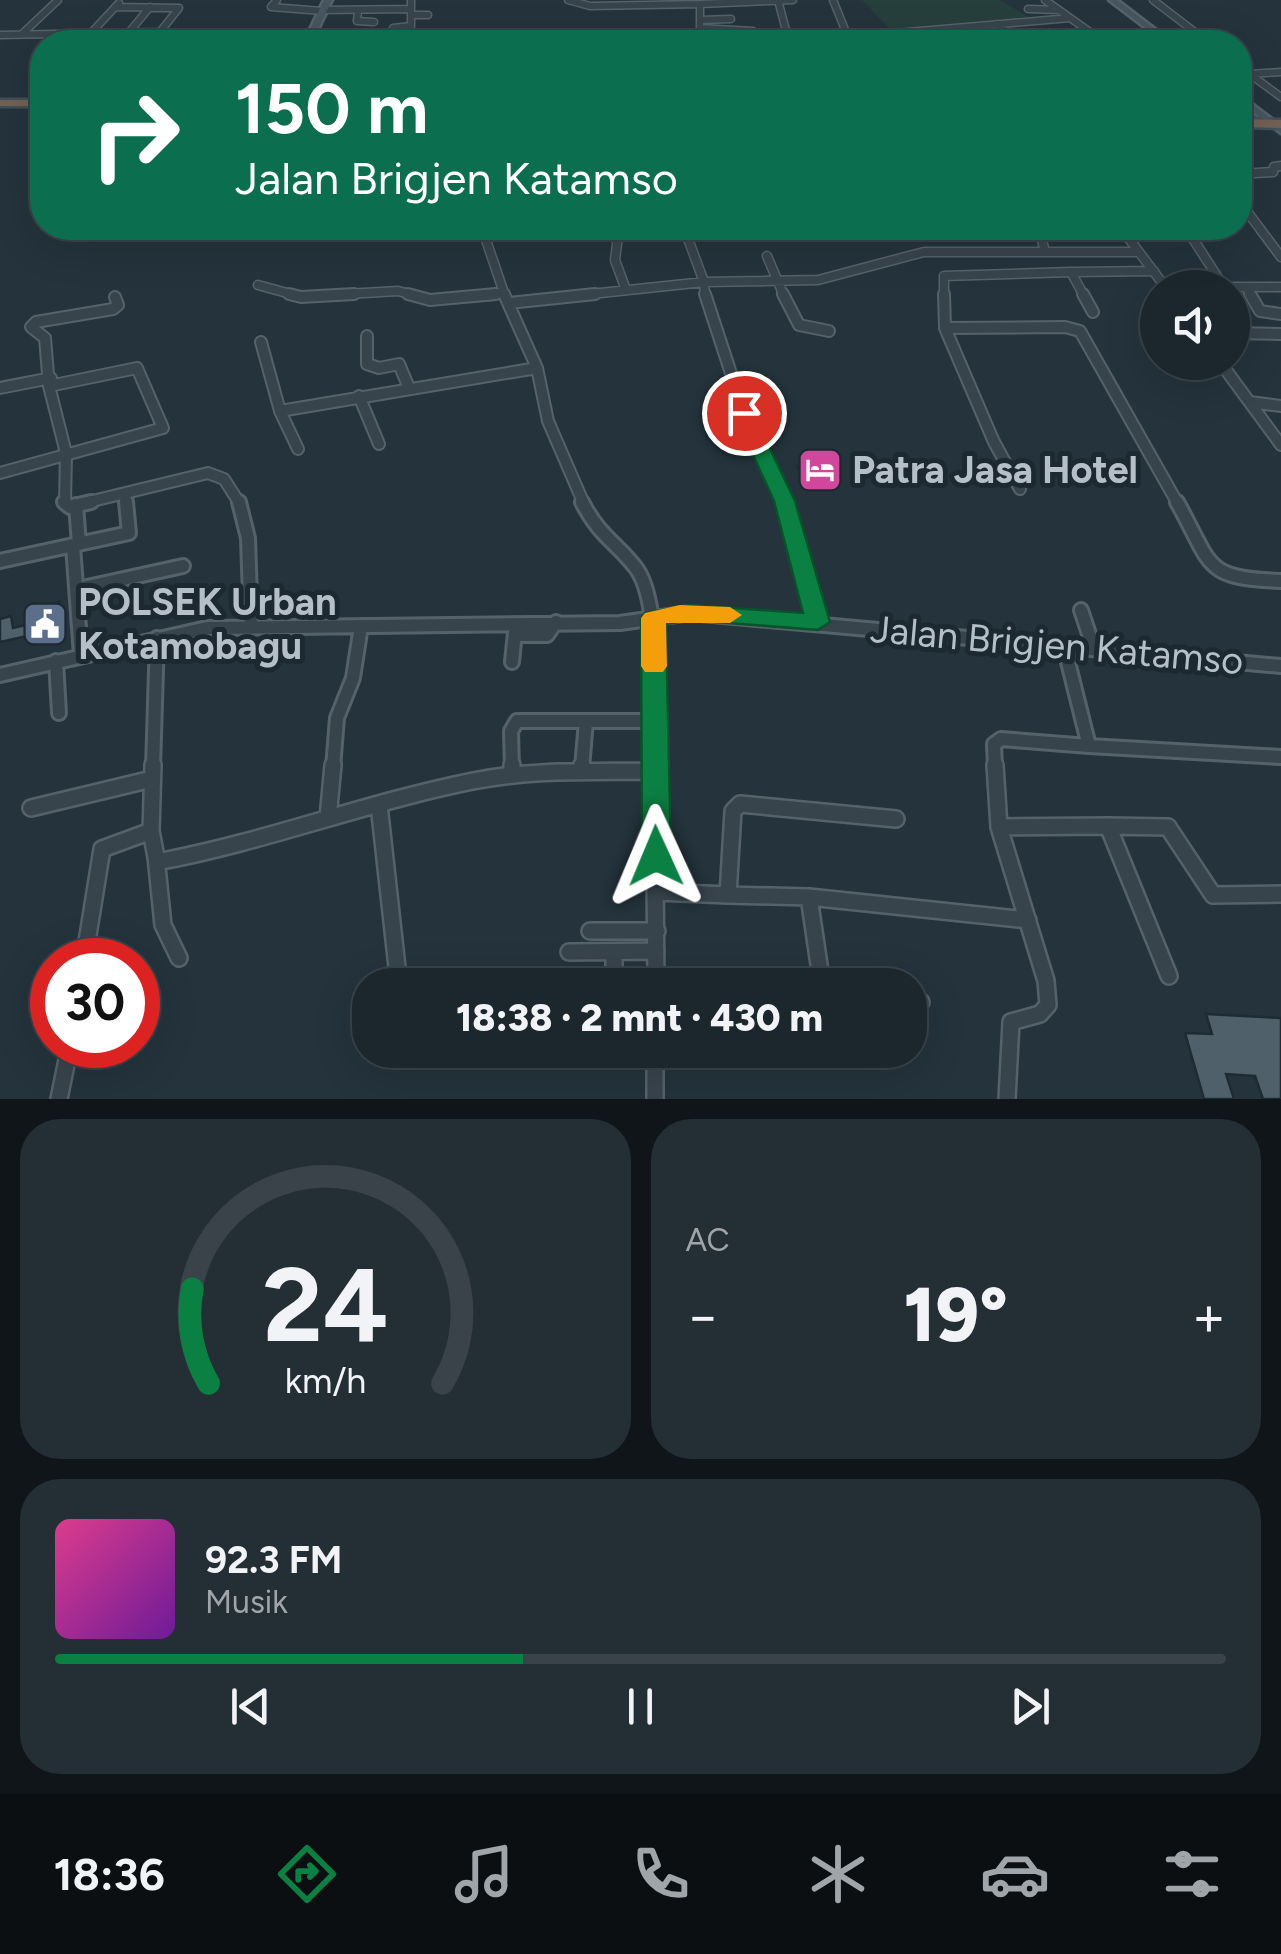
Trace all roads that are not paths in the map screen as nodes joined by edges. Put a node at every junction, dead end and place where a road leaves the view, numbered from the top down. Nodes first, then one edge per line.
1 (58, 0) edge
2 (122, 0) edge
3 (277, 0) edge
4 (328, 0) edge
5 (568, 0) edge
6 (778, 0) edge
7 (793, 0) edge
8 (833, 0) edge
9 (1044, 0) edge
10 (1113, 0) edge
11 (1153, 0) edge
12 (651, 3) edge
13 (700, 4) junction
14 (150, 6) junction
15 (115, 7) junction
16 (411, 8) edge
17 (1028, 8) dead end
18 (358, 10) junction
19 (1059, 10) junction
20 (321, 13) junction
21 (428, 14) dead end
22 (300, 18) dead end
23 (731, 18) dead end
24 (1070, 18) junction
25 (374, 22) dead end
26 (700, 24) junction
27 (997, 24) junction
28 (392, 28) dead end
29 (94, 30) edge
30 (130, 30) edge
31 (162, 30) edge
32 (313, 30) edge
33 (700, 30) edge
34 (735, 30) edge
35 (786, 30) edge
36 (845, 30) edge
37 (942, 30) edge
38 (1005, 30) edge
39 (1086, 30) edge
40 (1152, 30) edge
41 (1192, 30) edge
42 (22, 34) junction
43 (30, 34) edge
44 (0, 35) edge
45 (1281, 72) edge
46 (1252, 74) edge
47 (1252, 75) edge
48 (1281, 97) edge
49 (0, 104) edge
50 (30, 105) edge
51 (1252, 107) edge
52 (1252, 125) edge
53 (1278, 126) edge
54 (1281, 166) edge
55 (1252, 173) edge
56 (1252, 218) edge
57 (486, 240) edge
58 (618, 240) edge
59 (686, 240) edge
60 (1042, 240) edge
61 (1130, 240) edge
62 (1194, 240) edge
63 (1046, 252) junction
64 (1139, 252) junction
65 (767, 256) dead end
66 (1281, 256) edge
67 (1152, 270) edge
68 (1213, 270) edge
69 (1071, 272) junction
70 (1140, 272) edge
71 (780, 278) junction
72 (704, 282) junction
73 (258, 285) dead end
74 (1250, 287) edge
75 (1281, 288) edge
76 (626, 290) junction
77 (1250, 294) edge
78 (115, 297) dead end
79 (506, 298) junction
80 (1093, 312) dead end
81 (1281, 314) edge
82 (944, 328) junction
83 (830, 330) dead end
84 (1250, 333) edge
85 (1281, 334) edge
86 (368, 336) dead end
87 (262, 342) dead end
88 (537, 368) junction
89 (1234, 380) edge
90 (50, 382) junction
91 (0, 388) edge
92 (409, 388) junction
93 (360, 396) junction
94 (1250, 402) junction
95 (1281, 406) edge
96 (280, 411) junction
97 (1277, 434) edge
98 (379, 444) dead end
99 (1281, 445) edge
100 (298, 449) dead end
101 (66, 453) junction
102 (0, 473) edge
103 (1020, 489) dead end
104 (125, 494) junction
105 (76, 505) junction
106 (76, 545) junction
107 (0, 561) edge
108 (183, 566) dead end
109 (1281, 581) edge
110 (78, 589) junction
111 (1081, 610) dead end
112 (654, 618) junction
113 (818, 622) junction
114 (361, 626) junction
115 (251, 628) junction
116 (515, 629) junction
117 (157, 638) junction
118 (1064, 646) junction
119 (1094, 649) junction
120 (81, 655) junction
121 (56, 661) junction
122 (512, 662) dead end
123 (1281, 666) edge
124 (0, 674) edge
125 (59, 713) dead end
126 (586, 721) junction
127 (655, 721) junction
128 (1089, 746) junction
129 (1281, 758) edge
130 (582, 771) junction
131 (656, 771) junction
132 (512, 774) junction
133 (152, 779) junction
134 (378, 804) junction
135 (31, 808) dead end
136 (328, 818) junction
137 (896, 819) dead end
138 (1108, 826) junction
139 (999, 827) junction
140 (151, 831) junction
141 (156, 856) junction
142 (657, 892) junction
143 (728, 894) junction
144 (1281, 894) edge
145 (808, 897) junction
146 (1028, 920) junction
147 (590, 931) dead end
148 (657, 931) junction
149 (88, 938) edge
150 (656, 951) junction
151 (569, 952) dead end
152 (614, 952) junction
153 (178, 958) dead end
154 (397, 968) edge
155 (614, 968) edge
156 (656, 968) edge
157 (819, 968) edge
158 (1169, 976) dead end
159 (65, 1068) edge
160 (655, 1068) edge
161 (59, 1099) edge
162 (655, 1099) edge
163 (1007, 1099) edge

1 - 42 street
2 - 15 street
3 - 20 street
4 - 20 street
5 - 12 street
6 - 7 street
6 - 13 street
6 - 35 street
8 - 36 street
9 - 19 street
10 - 40 street
11 - 41 street
12 - 13 street
13 - 26 street
14 - 15 street
14 - 30 street
14 - 31 street
15 - 29 street
16 - 18 street
16 - 21 street
16 - 28 street
17 - 19 street
18 - 20 street
18 - 25 street
19 - 24 street
20 - 22 street
20 - 32 street
23 - 26 street
24 - 27 street
24 - 39 street
26 - 33 street
26 - 34 street
27 - 37 street
27 - 38 street
42 - 43 street
42 - 44 street
45 - 46 street
47 - 48 street
49 - 50 highway
51 - 53 street
52 - 53 highway
54 - 55 street
56 - 66 street
57 - 79 street
58 - 76 street
59 - 72 street
60 - 63 street
61 - 64 street
62 - 68 street
63 - 64 street
63 - 71 street
64 - 67 street
65 - 71 street
69 - 70 street
69 - 80 street
69 - 82 street
71 - 72 street
71 - 83 street
72 - 76 street
72 - 113 street
73 - 79 street
74 - 75 street
76 - 79 street
77 - 81 street
78 - 90 street
79 - 88 street
82 - 103 street
82 - 109 street
84 - 85 street
86 - 92 street
87 - 96 street
88 - 92 street
88 - 112 street
89 - 94 street
90 - 91 street
90 - 101 street
90 - 101 street
92 - 93 street
93 - 96 street
93 - 98 street
94 - 95 street
94 - 97 street
96 - 100 street
97 - 99 street
101 - 102 street
101 - 105 street
104 - 105 street
104 - 106 street
104 - 115 street
105 - 106 street
106 - 107 street
106 - 110 street
108 - 110 street
110 - 120 street
111 - 119 street
112 - 113 street, Jalan Brigjen Katamso
112 - 116 street, Jalan Brigjen Katamso
112 - 127 street
113 - 118 street, Jalan Brigjen Katamso
114 - 115 street
114 - 116 street
114 - 136 street
115 - 117 street
116 - 122 street
117 - 120 street
117 - 133 street
118 - 119 street, Jalan Brigjen Katamso
118 - 128 street
119 - 123 street, Jalan Brigjen Katamso
120 - 121 street
121 - 124 street
121 - 125 street
126 - 127 street
126 - 130 street
126 - 132 street
127 - 131 street
128 - 129 street
128 - 139 street
130 - 131 street
130 - 132 street
131 - 142 street
132 - 134 street
133 - 135 street
133 - 140 street
134 - 136 street
134 - 154 street
136 - 141 street
137 - 143 street
138 - 139 street
138 - 144 street
138 - 158 street
139 - 146 street
140 - 141 street
140 - 149 street
141 - 153 street
142 - 143 street
142 - 148 street
143 - 145 street
145 - 146 street
145 - 157 street
146 - 163 street
147 - 148 street
148 - 150 street
150 - 152 street
150 - 156 street
151 - 152 street
152 - 155 street
159 - 161 street
160 - 162 street

